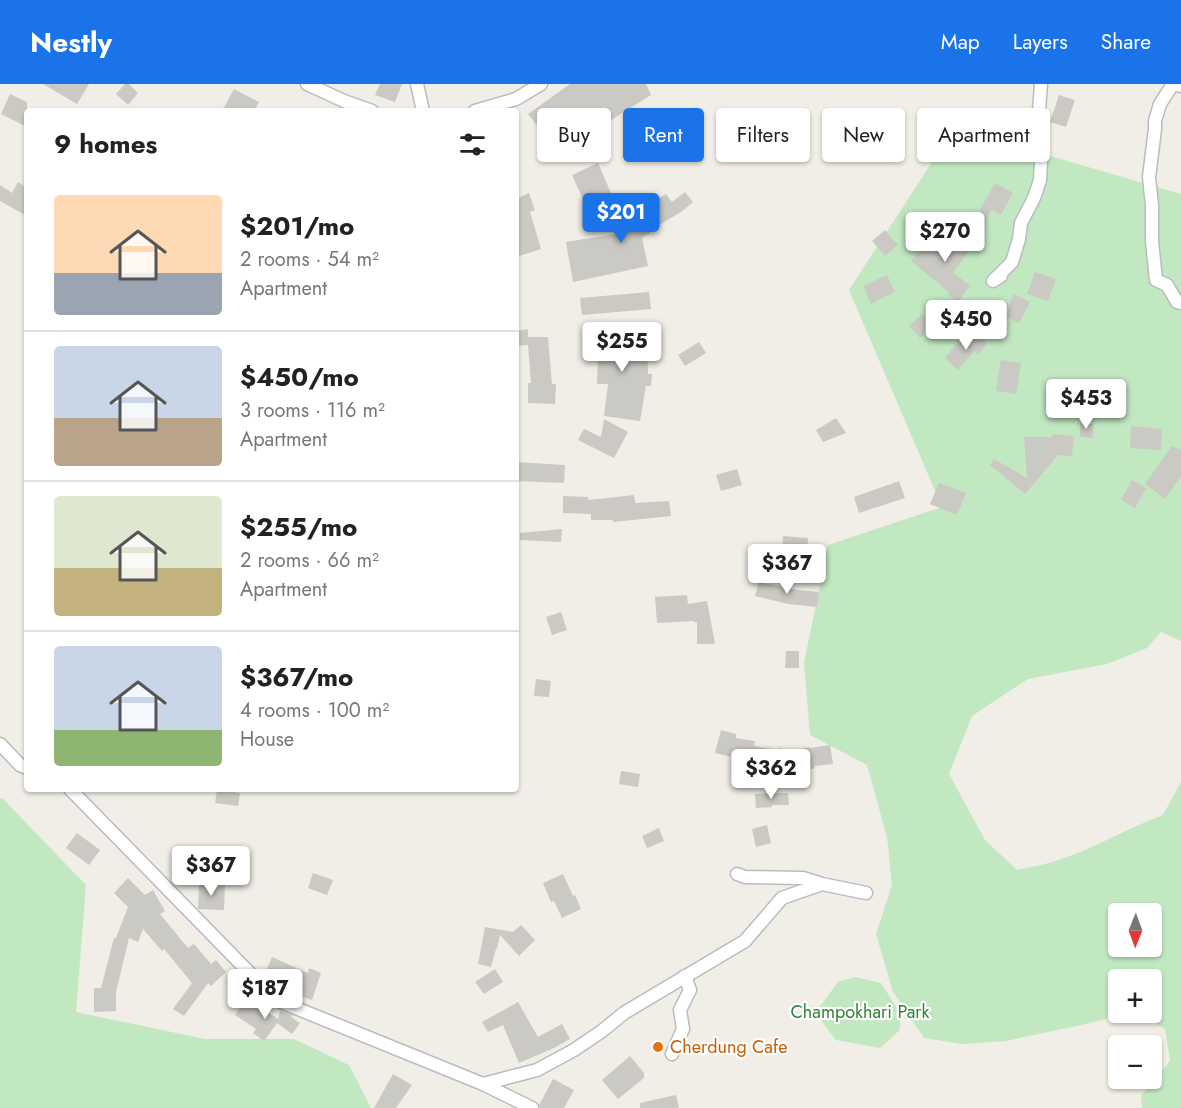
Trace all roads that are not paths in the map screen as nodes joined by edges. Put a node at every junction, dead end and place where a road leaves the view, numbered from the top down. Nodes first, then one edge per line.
1 (307, 84) edge
2 (417, 84) edge
3 (541, 84) edge
4 (1041, 84) edge
5 (1181, 86) edge
6 (364, 108) edge
7 (422, 108) edge
8 (485, 108) edge
9 (1001, 276) dead end
10 (1181, 303) edge
11 (0, 744) edge
12 (24, 767) edge
13 (73, 792) edge
14 (737, 874) dead end
15 (822, 884) junction
16 (866, 893) dead end
17 (685, 976) junction
18 (672, 1054) dead end
19 (483, 1084) junction
20 (532, 1108) edge

1 - 6 street
2 - 7 street
3 - 8 street
4 - 9 street
5 - 10 street
11 - 12 street
13 - 19 street
14 - 15 street
15 - 16 street
15 - 17 street
17 - 18 street
17 - 19 street
19 - 20 street

